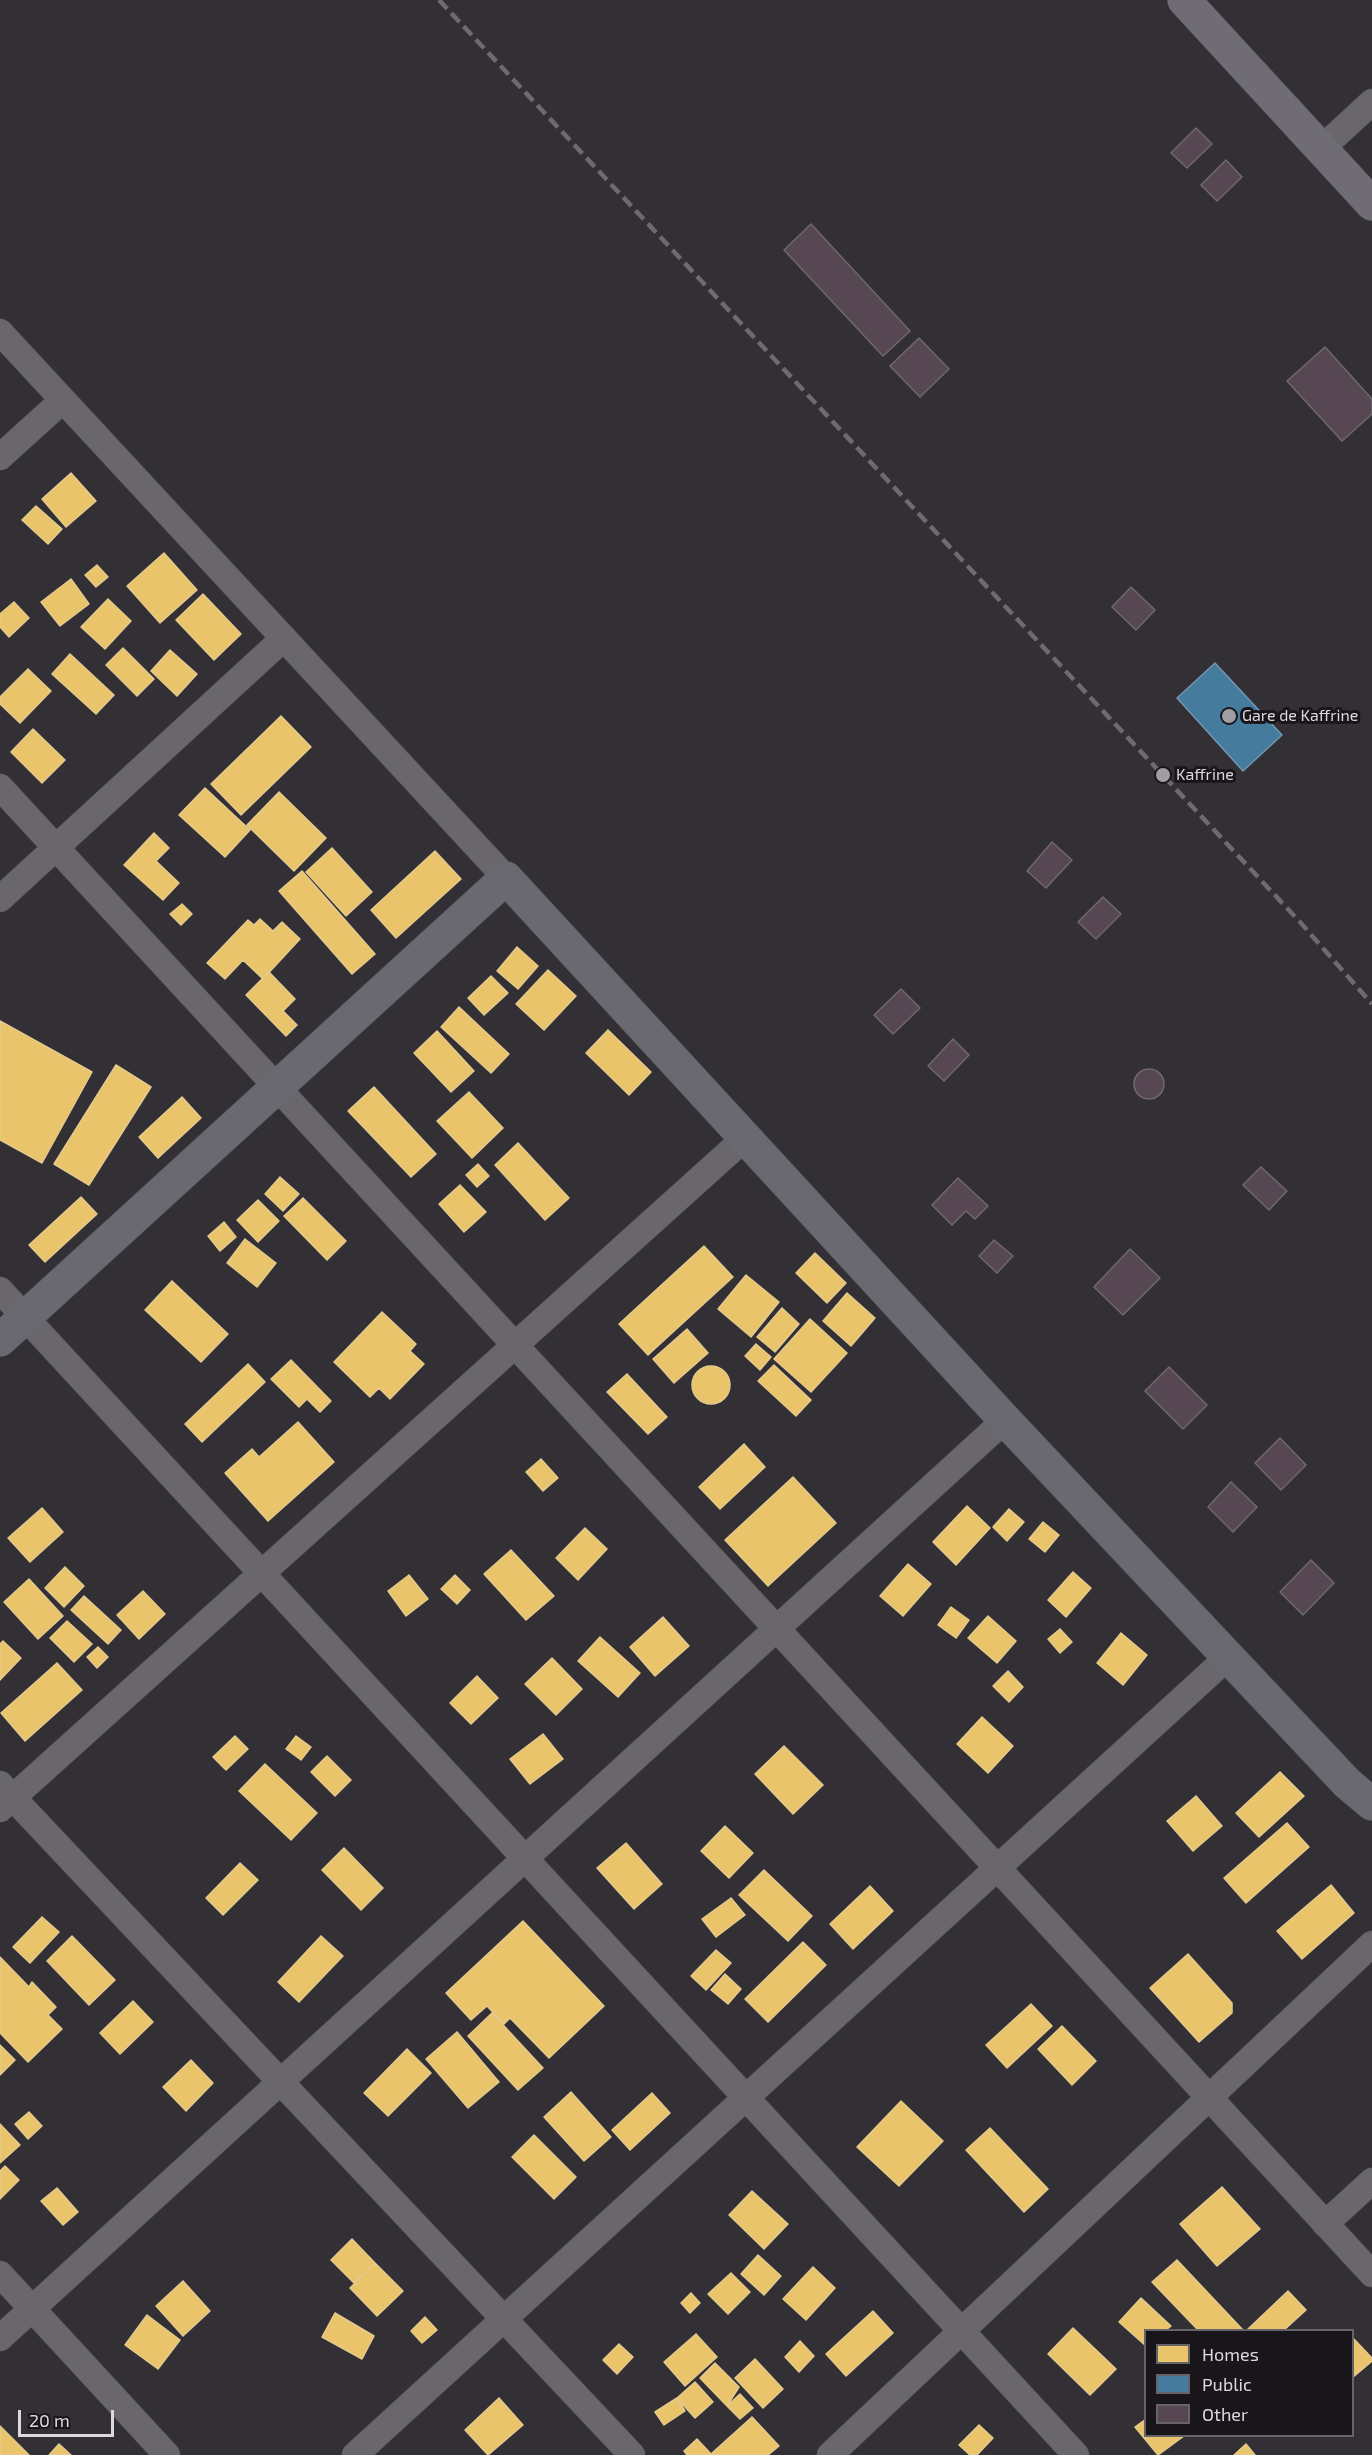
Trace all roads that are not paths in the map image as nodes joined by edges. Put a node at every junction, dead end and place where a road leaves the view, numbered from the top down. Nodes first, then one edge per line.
1 (1184, 0) edge
2 (1372, 102) edge
3 (1321, 149) junction
4 (1372, 204) edge
5 (0, 332) edge
6 (63, 400) junction
7 (0, 457) edge
8 (284, 638) junction
9 (0, 787) edge
10 (56, 848) junction
11 (506, 878) junction
12 (0, 899) edge
13 (277, 1087) junction
14 (746, 1138) junction
15 (0, 1290) edge
16 (25, 1317) junction
17 (0, 1340) edge
18 (515, 1345) junction
19 (1005, 1420) junction
20 (262, 1573) junction
21 (777, 1629) junction
22 (1228, 1657) junction
23 (4, 1797) edge
24 (1372, 1804) edge
25 (525, 1858) junction
26 (997, 1868) junction
27 (1372, 1944) edge
28 (280, 2082) junction
29 (746, 2097) junction
30 (1210, 2097) junction
31 (1372, 2181) edge
32 (1325, 2223) junction
33 (0, 2274) edge
34 (1372, 2274) edge
35 (32, 2309) junction
36 (504, 2319) junction
37 (961, 2331) junction
38 (0, 2338) edge
39 (167, 2455) edge
40 (355, 2455) edge
41 (632, 2455) edge
42 (830, 2455) edge
43 (1076, 2455) edge

1 - 3 main road
2 - 3 street
3 - 4 main road
5 - 6 street
6 - 7 street
6 - 8 street
8 - 10 street
8 - 11 street
9 - 10 street
10 - 12 street
10 - 13 street
11 - 13 main road
11 - 14 main road
13 - 16 main road
13 - 18 street
14 - 18 street
14 - 19 main road
15 - 16 street
16 - 17 main road
16 - 20 street
18 - 20 street
18 - 21 street
19 - 21 street
19 - 22 main road
20 - 23 street
20 - 25 street
21 - 25 street
21 - 26 street
22 - 24 main road
22 - 26 street
23 - 28 street
25 - 28 street
25 - 29 street
26 - 29 street
26 - 30 street
27 - 30 street
28 - 35 street
28 - 36 street
29 - 36 street
29 - 37 street
30 - 32 street
30 - 37 street
31 - 32 street
32 - 34 street
33 - 35 street
35 - 38 street
35 - 39 street
36 - 40 street
36 - 41 street
37 - 42 street
37 - 43 street

